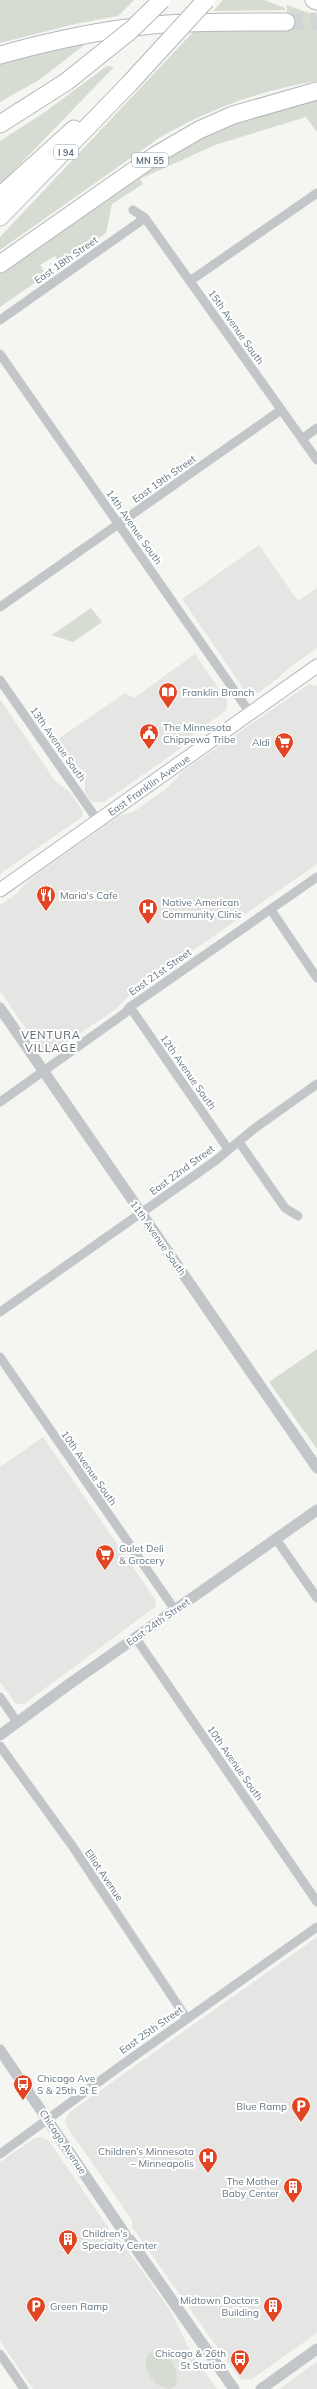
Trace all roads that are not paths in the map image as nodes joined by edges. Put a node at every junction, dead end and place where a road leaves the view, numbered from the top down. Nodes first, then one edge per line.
1 (162, 0) edge
2 (206, 0) edge
3 (286, 22) tunnel mouth
4 (0, 55) edge
5 (129, 84) junction
6 (317, 91) edge
7 (0, 124) edge
8 (317, 193) edge
9 (0, 196) edge
10 (133, 210) dead end
11 (0, 218) edge
12 (145, 218) junction
13 (0, 264) edge
14 (190, 281) junction
15 (0, 320) edge
16 (0, 354) edge
17 (282, 410) junction
18 (317, 428) edge
19 (302, 439) junction
20 (317, 460) edge
21 (118, 524) junction
22 (0, 607) edge
23 (317, 666) edge
24 (0, 680) edge
25 (250, 713) junction
26 (98, 821) junction
27 (317, 877) edge
28 (0, 890) edge
29 (271, 910) junction
30 (317, 978) edge
31 (130, 1007) junction
32 (0, 1008) edge
33 (45, 1071) junction
34 (317, 1084) edge
35 (0, 1102) edge
36 (239, 1142) junction
37 (228, 1149) junction
38 (140, 1213) junction
39 (298, 1216) dead end
40 (0, 1312) edge
41 (0, 1357) edge
42 (317, 1468) edge
43 (317, 1510) edge
44 (276, 1539) junction
45 (317, 1598) edge
46 (175, 1610) junction
47 (135, 1637) junction
48 (0, 1697) edge
49 (17, 1722) junction
50 (0, 1735) edge
51 (0, 1746) edge
52 (317, 1902) edge
53 (317, 1927) edge
54 (187, 2019) junction
55 (0, 2050) edge
56 (49, 2120) junction
57 (0, 2154) edge
58 (317, 2350) edge
59 (0, 2354) edge
60 (24, 2389) edge
61 (234, 2389) edge
62 (260, 2389) edge

1 - 7 highway, bridge
2 - 5 highway, I 94, bridge
3 - 4 highway
5 - 9 highway
5 - 11 highway, I 94
6 - 13 highway, MN 55
8 - 14 street
10 - 12 street, 15th Avenue South
12 - 14 street, 15th Avenue South
12 - 15 street, East 18th Street
14 - 17 street, 15th Avenue South
16 - 21 street, 14th Avenue South
17 - 19 street, 15th Avenue South
17 - 21 street, East 19th Street
18 - 19 street
19 - 20 street, 15th Avenue South
21 - 22 street, East 19th Street
21 - 25 street, 14th Avenue South
23 - 25 main road, East Franklin Avenue
24 - 26 street, 13th Avenue South
25 - 26 main road, East Franklin Avenue
26 - 28 main road, East Franklin Avenue
27 - 29 street, East 21st Street
29 - 30 street
29 - 31 street, East 21st Street
31 - 33 street, East 21st Street
31 - 37 street, 12th Avenue South
32 - 33 street, 11th Avenue South
33 - 35 street, East 21st Street
33 - 38 street, 11th Avenue South
34 - 36 street, East 22nd Street
36 - 37 street, East 22nd Street
36 - 39 street
37 - 38 street, East 22nd Street
38 - 40 street, East 22nd Street
38 - 42 street, 11th Avenue South
41 - 46 street, 10th Avenue South
43 - 44 street, East 24th Street
44 - 45 street
44 - 46 street, East 24th Street
46 - 47 street, East 24th Street
47 - 49 street, East 24th Street
47 - 52 street, 10th Avenue South
48 - 49 street
49 - 50 street, East 24th Street
51 - 54 street, Elliot Avenue
53 - 54 street, East 25th Street
54 - 56 street, East 25th Street
55 - 56 street, Chicago Avenue
56 - 57 street, East 25th Street
56 - 61 street, Chicago Avenue
58 - 62 street
59 - 60 street

